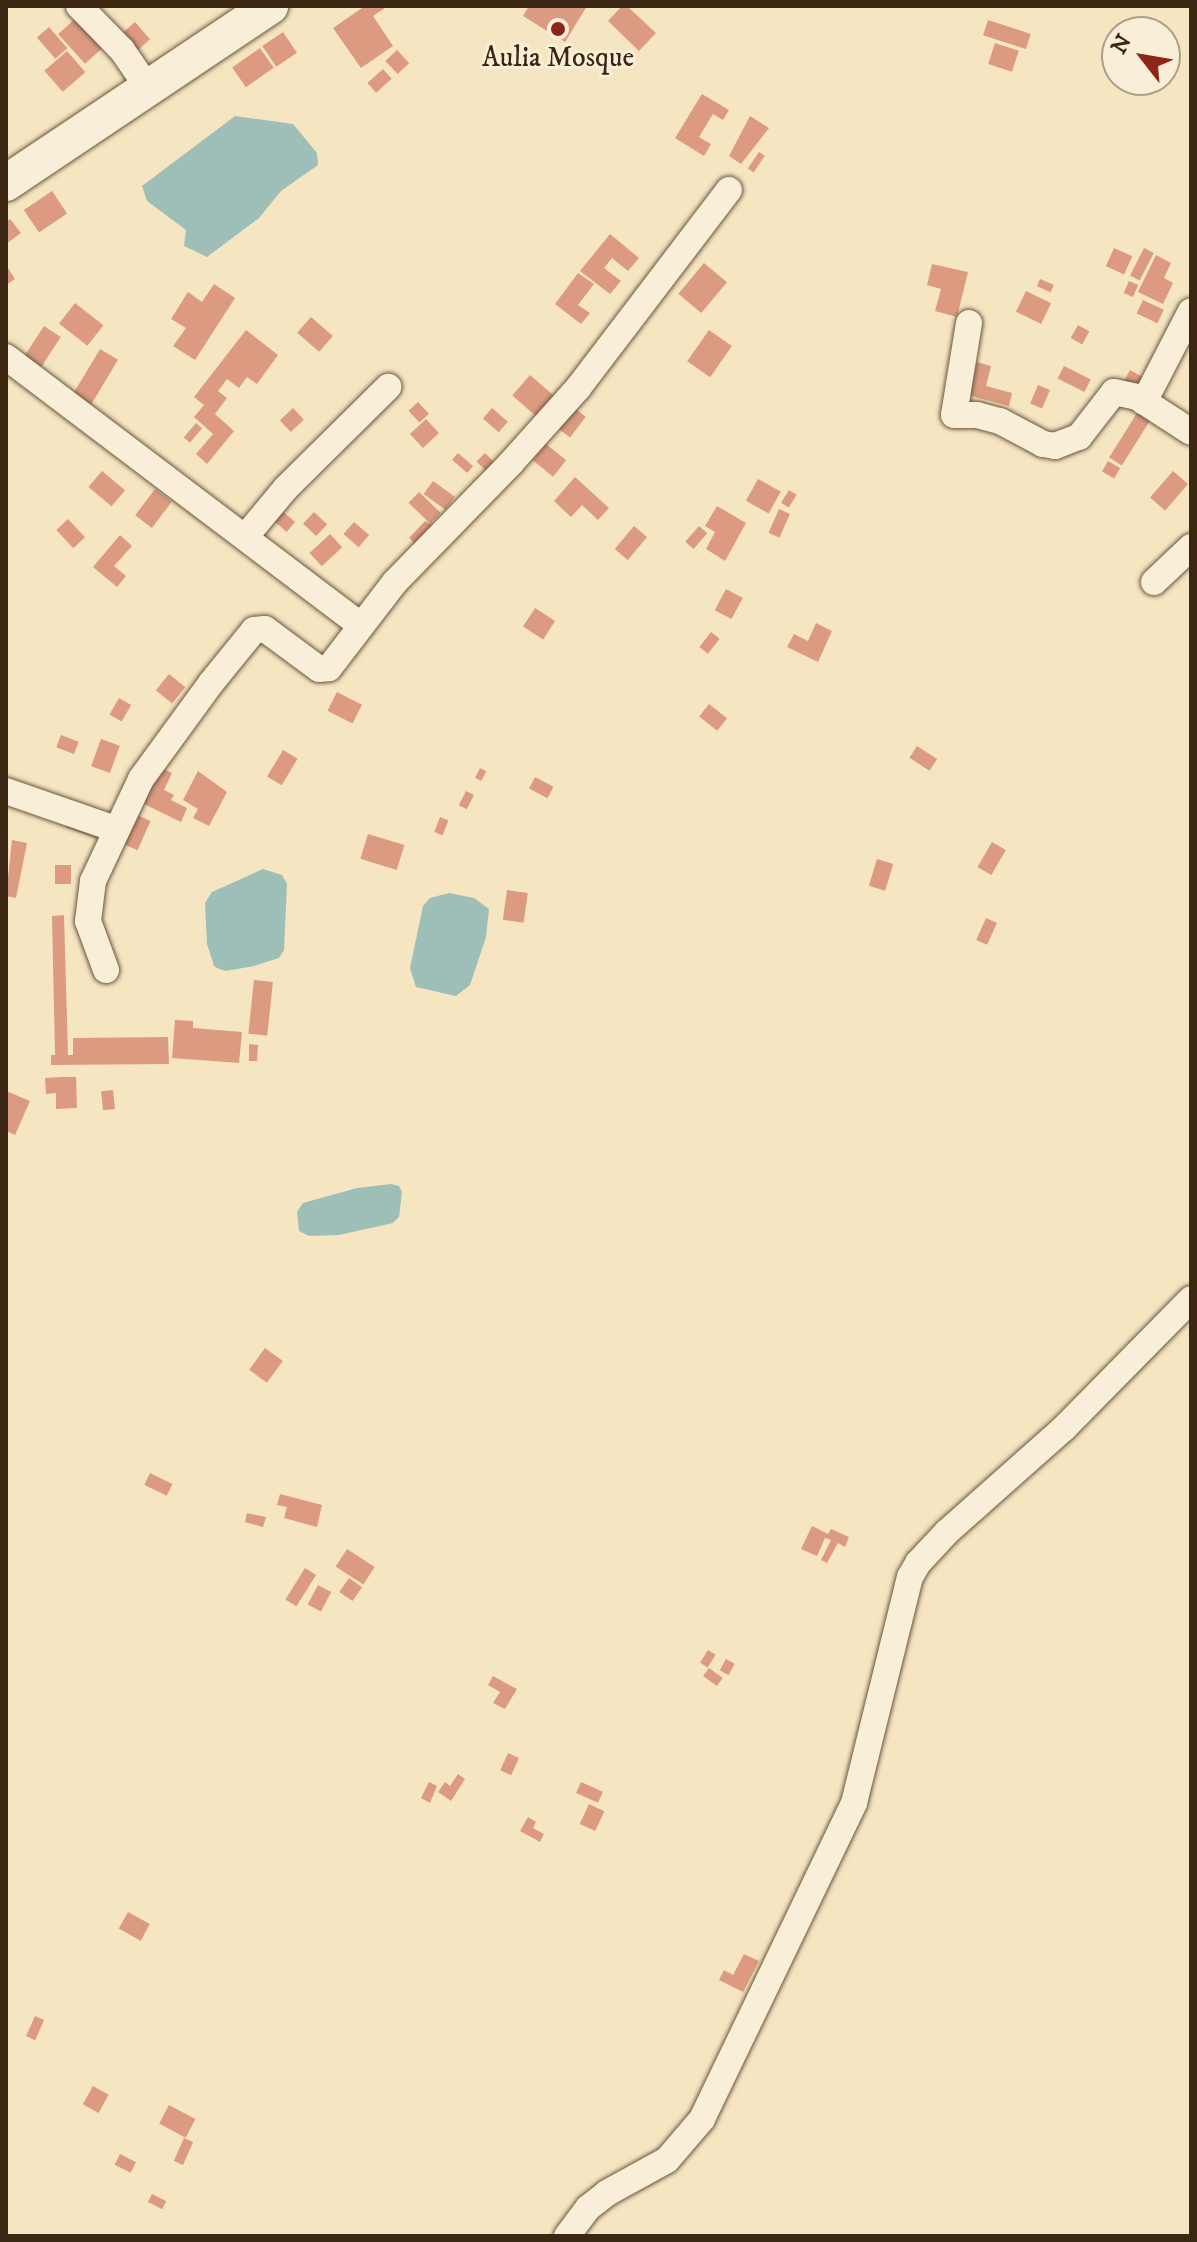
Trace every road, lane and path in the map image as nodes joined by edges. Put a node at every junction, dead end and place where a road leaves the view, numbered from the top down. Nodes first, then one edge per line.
1 (79, 6) edge
2 (270, 6) edge
3 (148, 88) junction
4 (6, 183) edge
5 (729, 190) dead end
6 (1191, 311) edge
7 (969, 323) dead end
8 (6, 357) edge
9 (388, 387) dead end
10 (1144, 402) junction
11 (1191, 432) edge
12 (246, 536) junction
13 (1191, 547) edge
14 (1154, 582) dead end
15 (360, 625) junction
16 (6, 791) edge
17 (115, 829) junction
18 (106, 970) dead end
19 (1191, 1299) edge
20 (567, 2236) edge

1 - 3 street
2 - 3 main road
3 - 4 main road
5 - 15 street
6 - 10 street
7 - 10 street
8 - 12 street
9 - 12 street
10 - 11 street
12 - 15 street
13 - 14 street
15 - 17 street
16 - 17 street
17 - 18 street
19 - 20 street

